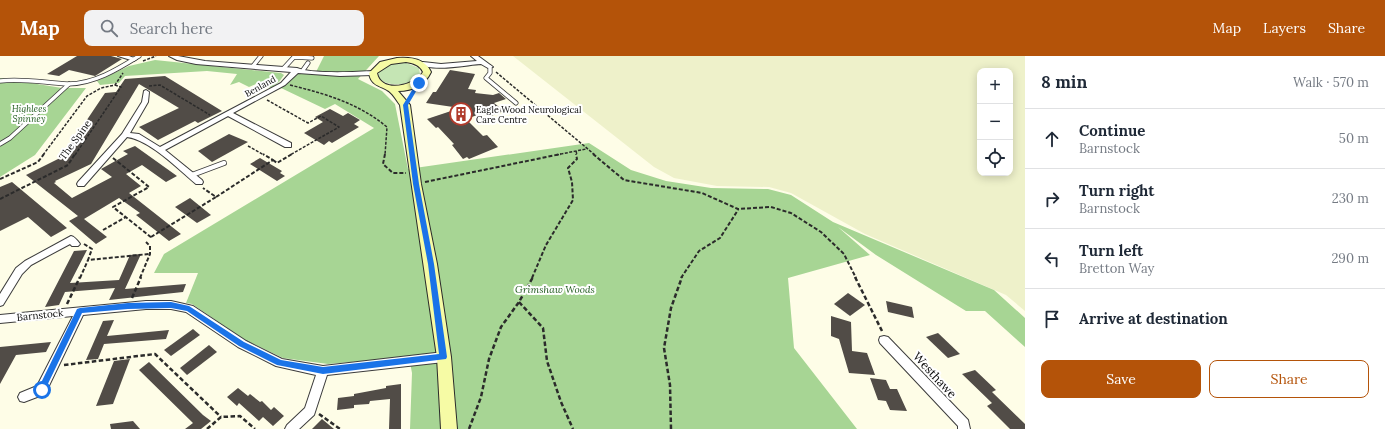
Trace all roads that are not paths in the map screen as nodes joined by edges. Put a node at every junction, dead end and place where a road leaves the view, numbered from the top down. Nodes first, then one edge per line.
1 (121, 56) edge
2 (172, 56) edge
3 (261, 56) edge
4 (474, 56) edge
5 (312, 58) dead end
6 (405, 58) edge
7 (137, 59) edge
8 (386, 60) edge
9 (481, 62) junction
10 (308, 63) dead end
11 (422, 64) junction
12 (253, 66) junction
13 (441, 66) junction
14 (490, 67) joint
15 (283, 69) junction
16 (300, 70) junction
17 (373, 76) junction
18 (423, 80) junction
19 (0, 81) edge
20 (69, 84) junction
21 (391, 88) junction
22 (146, 92) road end
23 (516, 103) dead end
24 (405, 105) junction
25 (229, 114) junction
26 (124, 135) junction
27 (0, 144) edge
28 (288, 145) dead end
29 (160, 150) junction
30 (224, 163) dead end
31 (196, 179) joint
32 (81, 184) dead end
33 (75, 244) road end
34 (0, 302) edge
35 (80, 311) junction
36 (0, 319) edge
37 (884, 340) road end
38 (444, 357) junction
39 (323, 371) junction
40 (24, 397) dead end
41 (292, 429) edge
42 (449, 429) edge
43 (964, 429) edge

1 - 7 street
2 - 12 street
3 - 12 lane
4 - 9 street
5 - 15 lane
6 - 8 street
6 - 11 street
7 - 20 lane
8 - 17 street
9 - 13 street
9 - 14 street
10 - 16 lane
11 - 13 street
11 - 18 street
12 - 15 street
13 - 18 street
14 - 23 lane
15 - 16 street
16 - 17 street
16 - 25 street, Benland
17 - 21 street
18 - 21 street
18 - 24 street
19 - 20 lane
20 - 27 lane
21 - 24 street
22 - 26 street
24 - 38 street
25 - 28 street
25 - 29 street, Benland
26 - 29 street
26 - 32 street
29 - 31 street
30 - 31 lane
33 - 34 street
35 - 36 street, Barnstock
35 - 39 street, Barnstock
35 - 40 street, Barnstock
37 - 43 street, Westhawe
38 - 39 street, Barnstock
38 - 42 street
39 - 41 street

